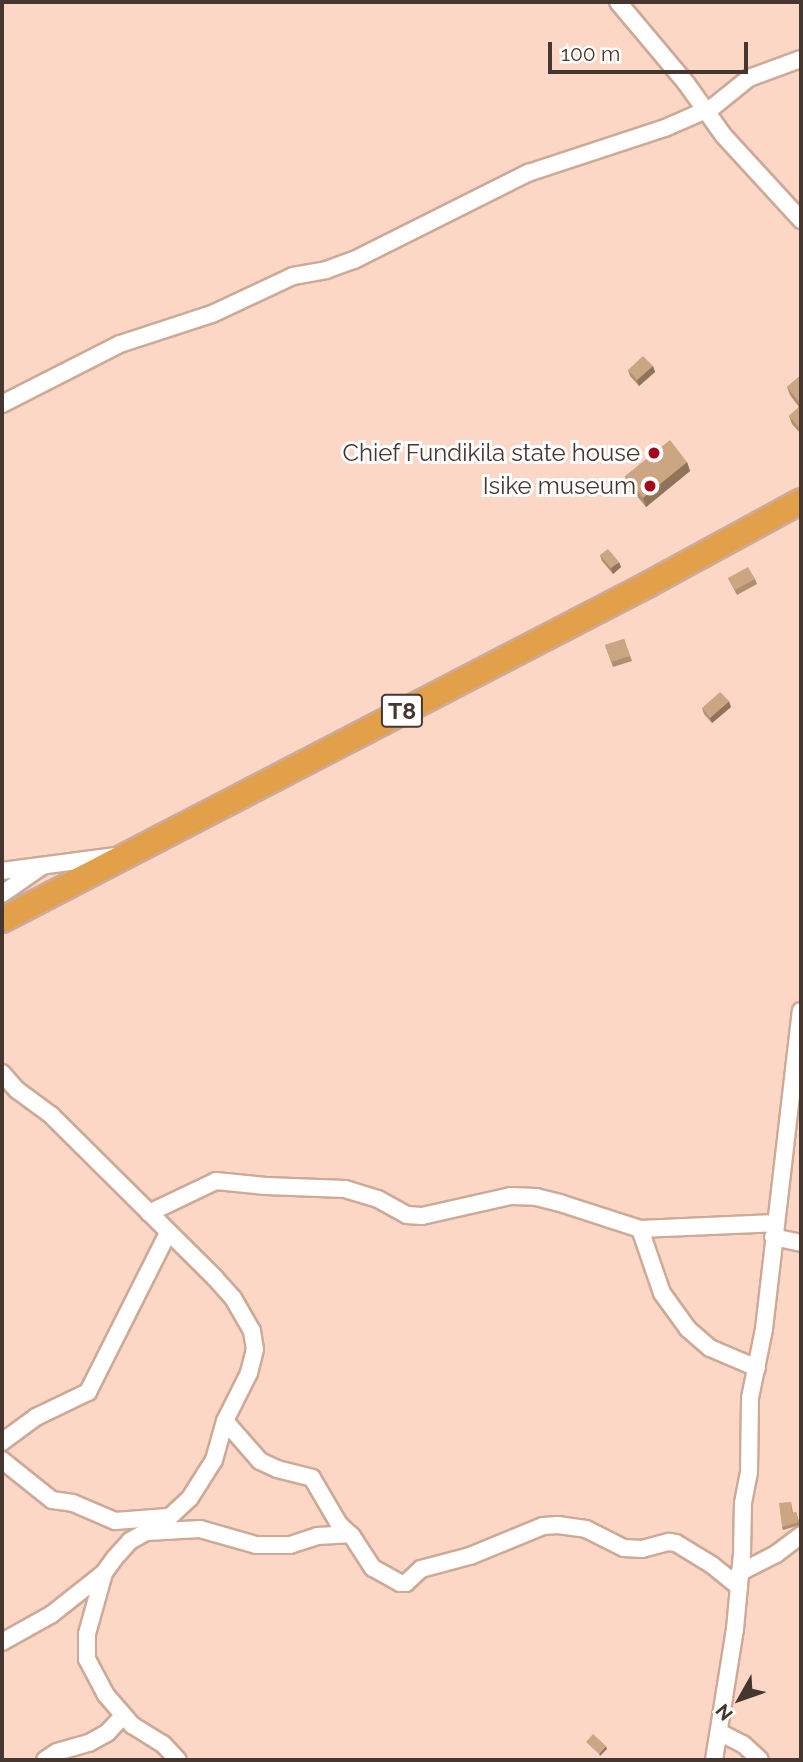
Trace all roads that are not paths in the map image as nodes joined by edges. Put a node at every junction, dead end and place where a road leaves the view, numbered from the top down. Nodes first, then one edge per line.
1 (618, 2) edge
2 (801, 59) edge
3 (706, 110) junction
4 (801, 220) edge
5 (2, 404) edge
6 (801, 500) edge
7 (123, 854) junction
8 (46, 863) junction
9 (2, 871) edge
10 (2, 894) edge
11 (2, 920) edge
12 (801, 1011) edge
13 (2, 1073) edge
14 (2, 1083) edge
15 (17, 1090) junction
16 (149, 1213) junction
17 (640, 1229) junction
18 (774, 1230) junction
19 (168, 1233) junction
20 (801, 1243) edge
21 (757, 1367) junction
22 (225, 1421) junction
23 (2, 1441) edge
24 (2, 1460) edge
25 (168, 1517) junction
26 (144, 1532) junction
27 (350, 1534) junction
28 (801, 1535) edge
29 (104, 1573) junction
30 (739, 1580) junction
31 (2, 1642) edge
32 (123, 1716) junction
33 (719, 1731) junction
34 (46, 1760) edge
35 (178, 1760) edge
36 (714, 1760) edge
37 (760, 1760) edge

1 - 3 street
2 - 3 street
3 - 4 street
3 - 5 street
6 - 7 highway, T8
7 - 8 street
7 - 11 highway, T8
8 - 9 street
8 - 10 street
12 - 18 street
13 - 15 street
14 - 15 street
15 - 16 street
16 - 17 street
16 - 19 street
17 - 18 street
17 - 21 street
18 - 20 street
18 - 21 street
19 - 22 street
19 - 23 street
21 - 30 street
22 - 25 street
22 - 27 street
24 - 25 street
25 - 26 street
26 - 27 street
26 - 29 street
27 - 30 street
28 - 30 street
29 - 31 street
29 - 32 street
30 - 33 street
32 - 34 street
32 - 35 street
33 - 36 street
33 - 37 street

